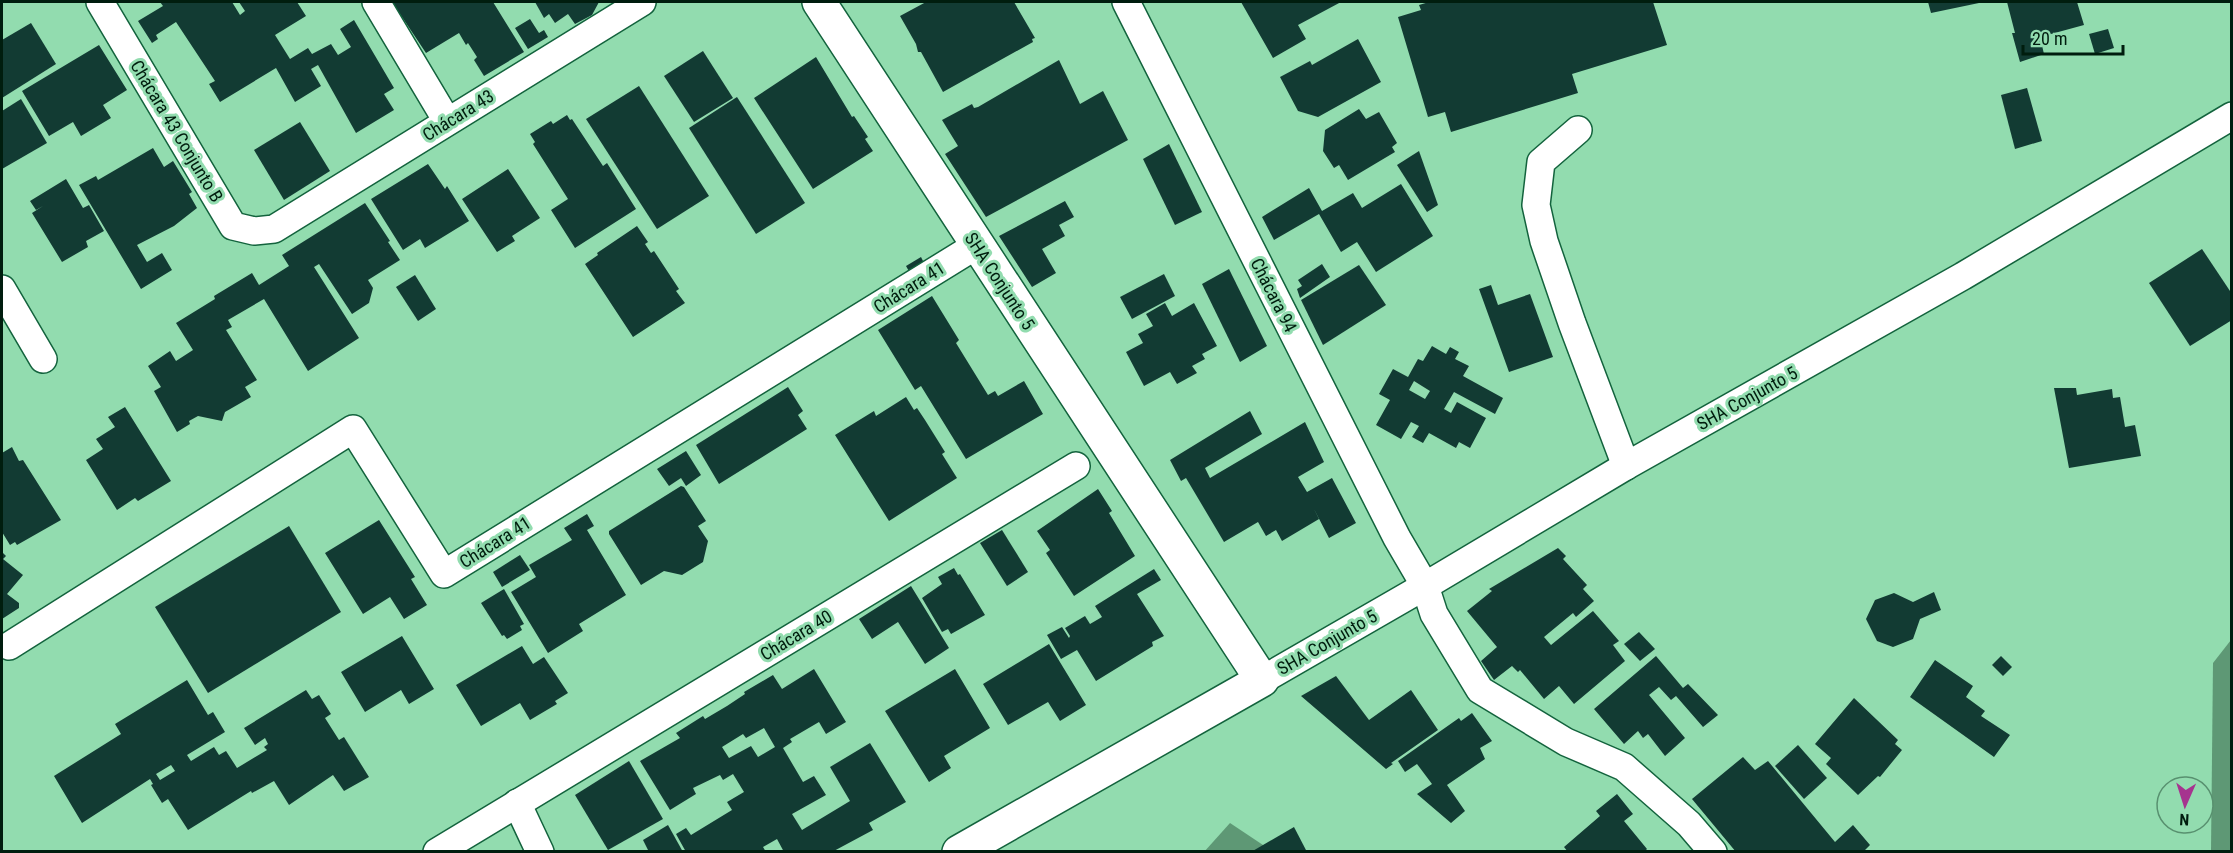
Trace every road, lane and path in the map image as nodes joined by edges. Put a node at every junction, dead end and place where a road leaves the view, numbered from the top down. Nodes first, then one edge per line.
1 (100, 2) edge
2 (376, 2) edge
3 (639, 2) edge
4 (819, 2) edge
5 (1126, 2) edge
6 (2232, 116) edge
7 (447, 122) junction
8 (1578, 130) dead end
9 (274, 229) joint
10 (977, 245) junction
11 (2, 289) edge
12 (43, 359) dead end
13 (1076, 466) dead end
14 (1626, 466) junction
15 (1425, 586) junction
16 (9, 646) dead end
17 (1262, 680) junction
18 (517, 803) junction
19 (437, 852) edge
20 (540, 852) edge
21 (960, 852) edge
22 (1713, 852) edge

1 - 9 street, Chácara 43 Conjunto B
2 - 7 street
3 - 7 street, Chácara 43
4 - 10 street, SHA Conjunto 5
5 - 15 street, Chácara 94
6 - 14 street, SHA Conjunto 5
7 - 9 street, Chácara 43
8 - 14 street
10 - 16 street, Chácara 41
10 - 17 street, SHA Conjunto 5
11 - 12 street
13 - 18 street, Chácara 40
14 - 15 street, SHA Conjunto 5
15 - 17 street, SHA Conjunto 5
15 - 22 street, Chácara 94
17 - 21 street, SHA Conjunto 5
18 - 19 street, Chácara 40
18 - 20 street

